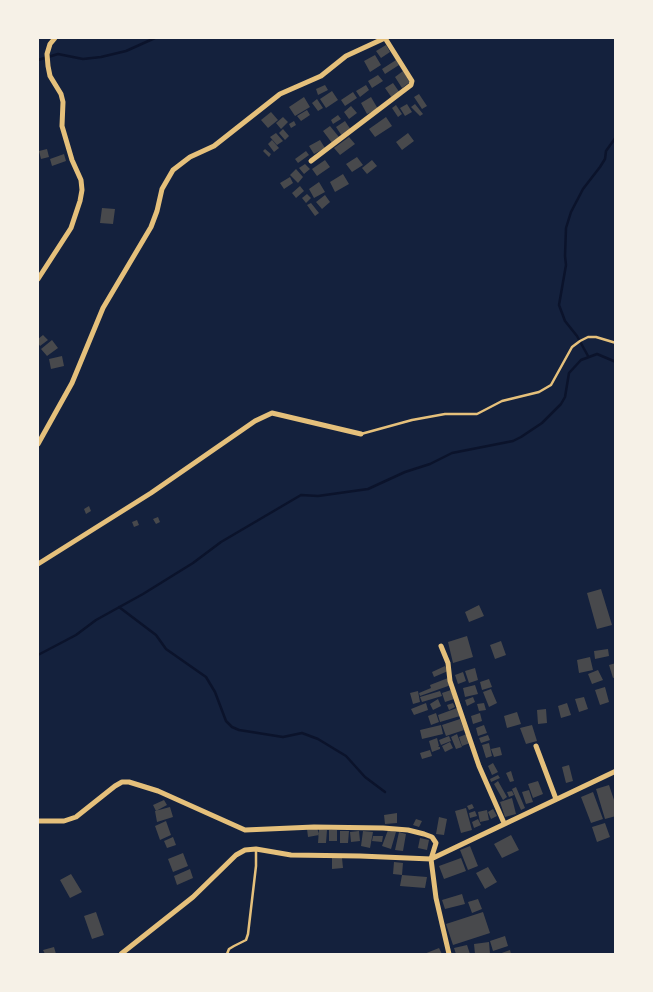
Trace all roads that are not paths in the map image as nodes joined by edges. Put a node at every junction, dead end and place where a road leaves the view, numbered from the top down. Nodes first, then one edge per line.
1 (55, 38) edge
2 (385, 38) edge
3 (311, 160) dead end
4 (38, 279) edge
5 (616, 343) edge
6 (361, 434) joint
7 (38, 444) edge
8 (38, 564) edge
9 (441, 646) dead end
10 (536, 746) dead end
11 (616, 771) edge
12 (556, 799) junction
13 (38, 822) edge
14 (504, 823) junction
15 (256, 849) junction
16 (431, 859) junction
17 (121, 954) edge
18 (227, 954) edge
19 (448, 954) edge

1 - 4 street
2 - 3 street
2 - 7 street
5 - 6 lane
6 - 8 street
9 - 14 street
10 - 12 street
11 - 12 street
12 - 14 street
13 - 16 street
14 - 16 street
15 - 16 street
15 - 17 street
15 - 18 lane
16 - 19 street

